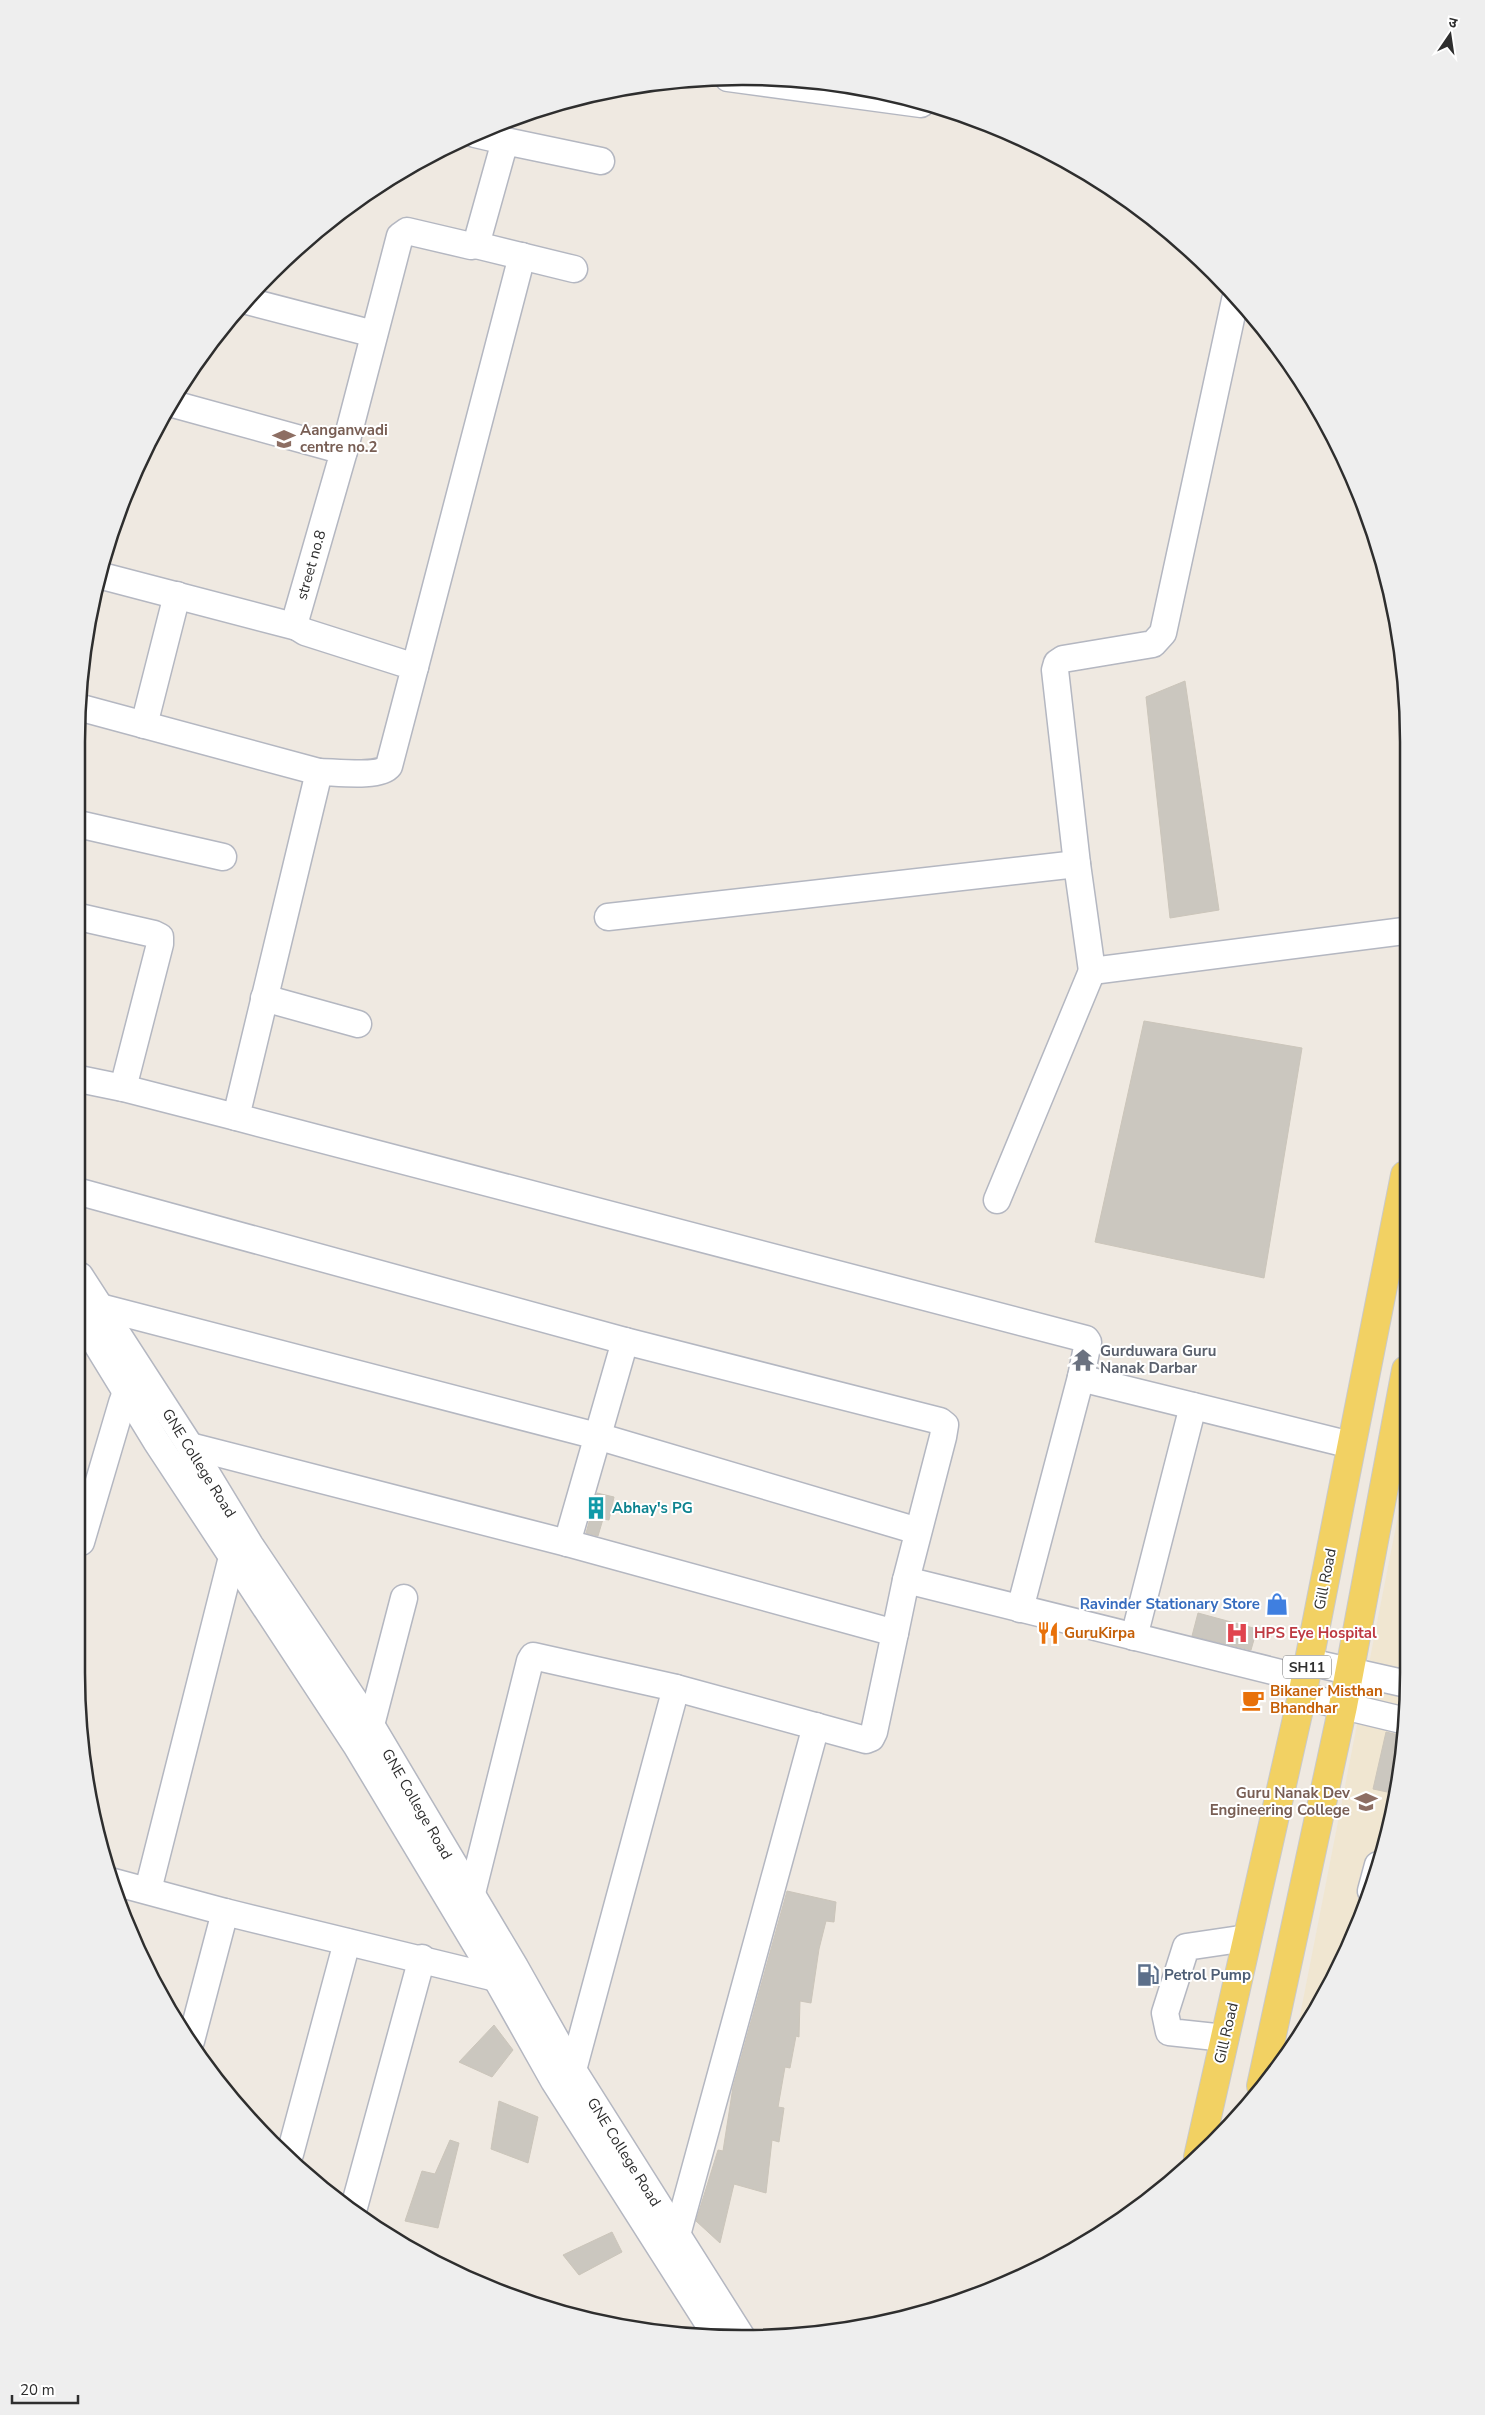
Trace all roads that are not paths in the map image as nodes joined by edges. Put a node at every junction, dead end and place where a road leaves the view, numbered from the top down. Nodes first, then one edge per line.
1 (798, 87) edge
2 (845, 94) edge
3 (487, 137) edge
4 (505, 141) junction
5 (601, 161) dead end
6 (476, 245) junction
7 (522, 256) junction
8 (574, 269) dead end
9 (254, 303) edge
10 (1234, 306) edge
11 (374, 334) junction
12 (178, 405) edge
13 (344, 451) junction
14 (106, 577) edge
15 (177, 595) junction
16 (297, 627) junction
17 (415, 667) junction
18 (86, 709) edge
19 (144, 725) junction
20 (319, 772) junction
21 (85, 826) edge
22 (223, 857) dead end
23 (1077, 864) junction
24 (608, 917) dead end
25 (85, 918) edge
26 (1400, 932) edge
27 (1092, 971) junction
28 (264, 998) junction
29 (358, 1024) dead end
30 (85, 1080) edge
31 (123, 1088) junction
32 (236, 1117) junction
33 (85, 1193) edge
34 (1400, 1199) edge
35 (997, 1200) dead end
36 (85, 1294) edge
37 (90, 1312) edge
38 (626, 1341) junction
39 (1081, 1377) junction
40 (135, 1383) junction
41 (1400, 1402) edge
42 (1193, 1406) junction
43 (597, 1436) junction
44 (1351, 1445) junction
45 (190, 1446) junction
46 (85, 1530) edge
47 (918, 1530) junction
48 (568, 1544) junction
49 (232, 1557) junction
50 (906, 1580) junction
51 (404, 1598) dead end
52 (1020, 1609) junction
53 (895, 1633) junction
54 (1134, 1637) junction
55 (1349, 1670) junction
56 (1305, 1679) junction
57 (1400, 1682) edge
58 (676, 1688) junction
59 (1342, 1706) junction
60 (1399, 1718) edge
61 (370, 1725) junction
62 (816, 1726) junction
63 (120, 1883) edge
64 (148, 1890) junction
65 (471, 1897) junction
66 (225, 1912) junction
67 (1247, 1938) junction
68 (347, 1942) junction
69 (422, 1958) junction
70 (496, 1978) junction
71 (193, 2033) edge
72 (1225, 2038) junction
73 (573, 2070) junction
74 (1264, 2073) edge
75 (1201, 2143) edge
76 (291, 2150) edge
77 (355, 2203) edge
78 (677, 2235) junction
79 (712, 2329) edge
80 (738, 2330) edge

1 - 2 street
3 - 4 street
4 - 5 street
4 - 6 street
6 - 7 street
6 - 11 street, street no.8
7 - 8 street
7 - 17 street
9 - 11 street
10 - 23 street
11 - 13 street, street no.8
12 - 13 street
13 - 16 street, street no.8
14 - 15 street
15 - 16 street
15 - 19 street
16 - 17 street
17 - 20 street
18 - 19 street
19 - 20 street
20 - 28 street
21 - 22 street
23 - 24 street
23 - 27 street
25 - 31 street
26 - 27 street
27 - 35 street
28 - 29 street
28 - 32 street
30 - 31 street
31 - 32 street
32 - 39 street
33 - 38 street
34 - 44 main road, Gill Road / SH11
36 - 37 street, GNE College Road
37 - 40 street, GNE College Road
37 - 43 street
38 - 43 street
38 - 47 street
39 - 42 street
39 - 52 street
40 - 45 street, GNE College Road
40 - 46 street
40 - 49 street, GNE College Road
41 - 55 main road, SH11
42 - 44 street
42 - 54 street
43 - 47 street
43 - 48 street
44 - 56 main road, Gill Road / SH11
45 - 48 street
45 - 61 street, GNE College Road
47 - 50 street
48 - 53 street
49 - 64 street
49 - 70 street, GNE College Road
50 - 52 street
50 - 53 street
51 - 61 street
52 - 54 street
53 - 62 street
54 - 56 street
55 - 56 street
55 - 57 street
55 - 59 main road, SH11
56 - 59 street
56 - 67 main road, Gill Road / SH11
58 - 62 street
58 - 65 street
58 - 73 street
59 - 60 street
59 - 74 main road, SH11
61 - 65 street, GNE College Road
62 - 78 street
63 - 64 street
64 - 66 street
65 - 73 street, GNE College Road
66 - 68 street
66 - 71 street
67 - 72 main road, Gill Road / SH11
67 - 72 street
68 - 69 street
68 - 76 street
69 - 70 street
69 - 77 street
70 - 79 street, GNE College Road
72 - 75 main road, Gill Road / SH11
73 - 78 street, GNE College Road
78 - 80 street, GNE College Road

